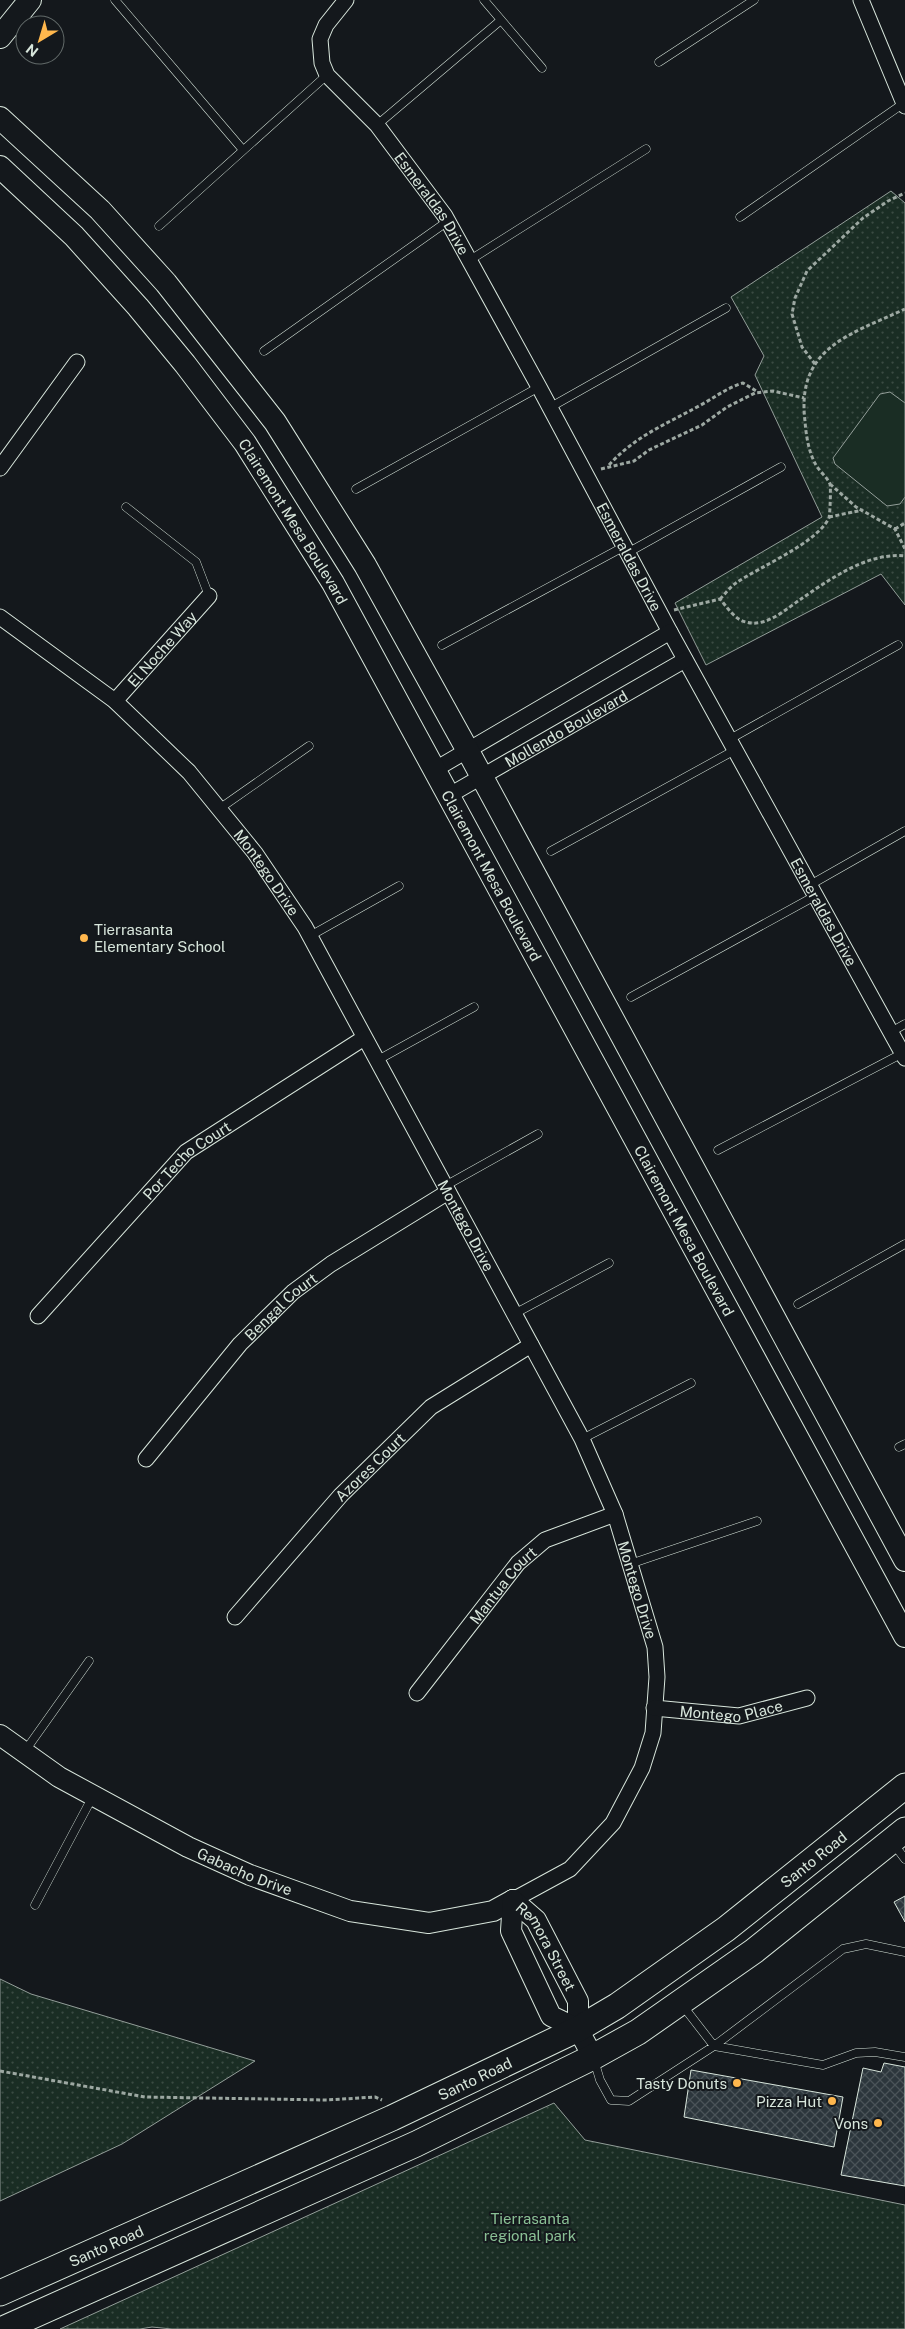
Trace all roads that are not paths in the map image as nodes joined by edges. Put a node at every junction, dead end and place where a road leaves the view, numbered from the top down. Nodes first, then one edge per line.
1 (30, 0) edge
2 (115, 0) edge
3 (346, 0) edge
4 (484, 0) edge
5 (754, 0) edge
6 (864, 1) edge
7 (501, 20) junction
8 (0, 37) edge
9 (659, 62) dead end
10 (542, 68) dead end
11 (327, 75) junction
12 (904, 105) edge
13 (0, 118) edge
14 (377, 125) junction
15 (646, 149) dead end
16 (243, 150) junction
17 (0, 167) edge
18 (740, 217) dead end
19 (448, 221) junction
20 (159, 226) dead end
21 (470, 260) junction
22 (726, 308) dead end
23 (264, 351) dead end
24 (77, 362) dead end
25 (539, 387) junction
26 (549, 408) junction
27 (781, 467) dead end
28 (0, 468) edge
29 (356, 489) dead end
30 (126, 507) dead end
31 (627, 549) junction
32 (209, 596) joint
33 (0, 617) edge
34 (670, 632) junction
35 (442, 645) dead end
36 (898, 645) dead end
37 (686, 660) junction
38 (115, 701) junction
39 (732, 744) junction
40 (309, 746) dead end
41 (468, 751) junction
42 (434, 770) junction
43 (482, 778) junction
44 (448, 796) junction
45 (219, 809) junction
46 (905, 831) edge
47 (551, 851) dead end
48 (399, 886) dead end
49 (813, 890) junction
50 (310, 936) junction
51 (631, 997) dead end
52 (474, 1007) dead end
53 (905, 1024) edge
54 (891, 1032) junction
55 (364, 1038) junction
56 (904, 1056) edge
57 (376, 1061) junction
58 (538, 1134) dead end
59 (718, 1150) dead end
60 (447, 1189) junction
61 (905, 1244) edge
62 (609, 1263) dead end
63 (798, 1304) dead end
64 (514, 1314) junction
65 (38, 1316) dead end
66 (530, 1345) junction
67 (691, 1384) dead end
68 (582, 1439) junction
69 (146, 1459) dead end
70 (615, 1514) junction
71 (757, 1521) dead end
72 (905, 1560) edge
73 (630, 1564) junction
74 (235, 1617) dead end
75 (905, 1636) edge
76 (89, 1661) dead end
77 (417, 1693) dead end
78 (807, 1698) dead end
79 (654, 1708) junction
80 (0, 1735) edge
81 (24, 1753) junction
82 (905, 1786) edge
83 (93, 1796) junction
84 (901, 1843) edge
85 (513, 1900) junction
86 (34, 1905) dead end
87 (905, 1952) edge
88 (681, 2003) junction
89 (578, 2029) junction
90 (714, 2046) junction
91 (593, 2057) junction
92 (905, 2058) edge
93 (0, 2293) edge
94 (2, 2329) edge

1 - 8 main road
2 - 16 lane
3 - 11 street
4 - 7 lane
5 - 9 lane
6 - 12 street
7 - 10 lane
7 - 14 lane
11 - 14 street, Esmeraldas Drive
11 - 16 lane
12 - 18 lane
13 - 41 main road
14 - 19 street, Esmeraldas Drive
15 - 21 lane
16 - 20 lane
17 - 42 main road, Clairemont Mesa Boulevard
19 - 21 street, Esmeraldas Drive
19 - 23 lane
21 - 25 street, Esmeraldas Drive
22 - 26 lane
24 - 28 street
25 - 26 street, Esmeraldas Drive
25 - 29 lane
26 - 31 street, Esmeraldas Drive
27 - 31 lane
30 - 32 lane
31 - 34 street, Esmeraldas Drive
31 - 35 lane
32 - 38 street, El Noche Way
33 - 38 street, Montego Drive
34 - 37 street, Esmeraldas Drive
34 - 41 street, Mollendo Boulevard
36 - 39 lane
37 - 39 street, Esmeraldas Drive
37 - 43 street, Mollendo Boulevard
38 - 45 street, Montego Drive
39 - 47 lane
39 - 49 street, Esmeraldas Drive
40 - 45 lane
41 - 42 street, Mollendo Boulevard
41 - 43 main road
42 - 44 main road, Clairemont Mesa Boulevard
43 - 44 street, Mollendo Boulevard
43 - 72 main road
44 - 75 main road, Clairemont Mesa Boulevard
45 - 50 street, Montego Drive
46 - 49 lane
48 - 50 lane
49 - 51 lane
49 - 54 street, Esmeraldas Drive
50 - 55 street, Montego Drive
52 - 57 lane
53 - 54 lane
54 - 56 street, Esmeraldas Drive
55 - 57 street, Montego Drive
55 - 65 street, Por Techo Court
56 - 59 lane
57 - 60 street, Montego Drive
58 - 60 lane
60 - 64 street, Montego Drive
60 - 69 street, Bengal Court
61 - 63 lane
62 - 64 lane
64 - 66 street, Montego Drive
66 - 68 street, Montego Drive
66 - 74 street, Azores Court
67 - 68 lane
68 - 70 street, Montego Drive
70 - 73 street, Montego Drive
70 - 77 street, Mantua Court
71 - 73 lane
73 - 79 street, Montego Drive
76 - 81 lane
78 - 79 street, Montego Place
79 - 85 street, Montego Drive
80 - 81 street, Gabacho Drive
81 - 83 street, Gabacho Drive
82 - 89 main road, Santo Road
83 - 85 street, Gabacho Drive
83 - 86 lane
84 - 88 main road
85 - 89 street, Remora Street
85 - 89 street, Remora Street
87 - 90 lane
88 - 90 lane
88 - 91 main road
89 - 91 street, Remora Street
89 - 93 main road, Santo Road
90 - 91 lane
90 - 92 lane
91 - 94 main road

